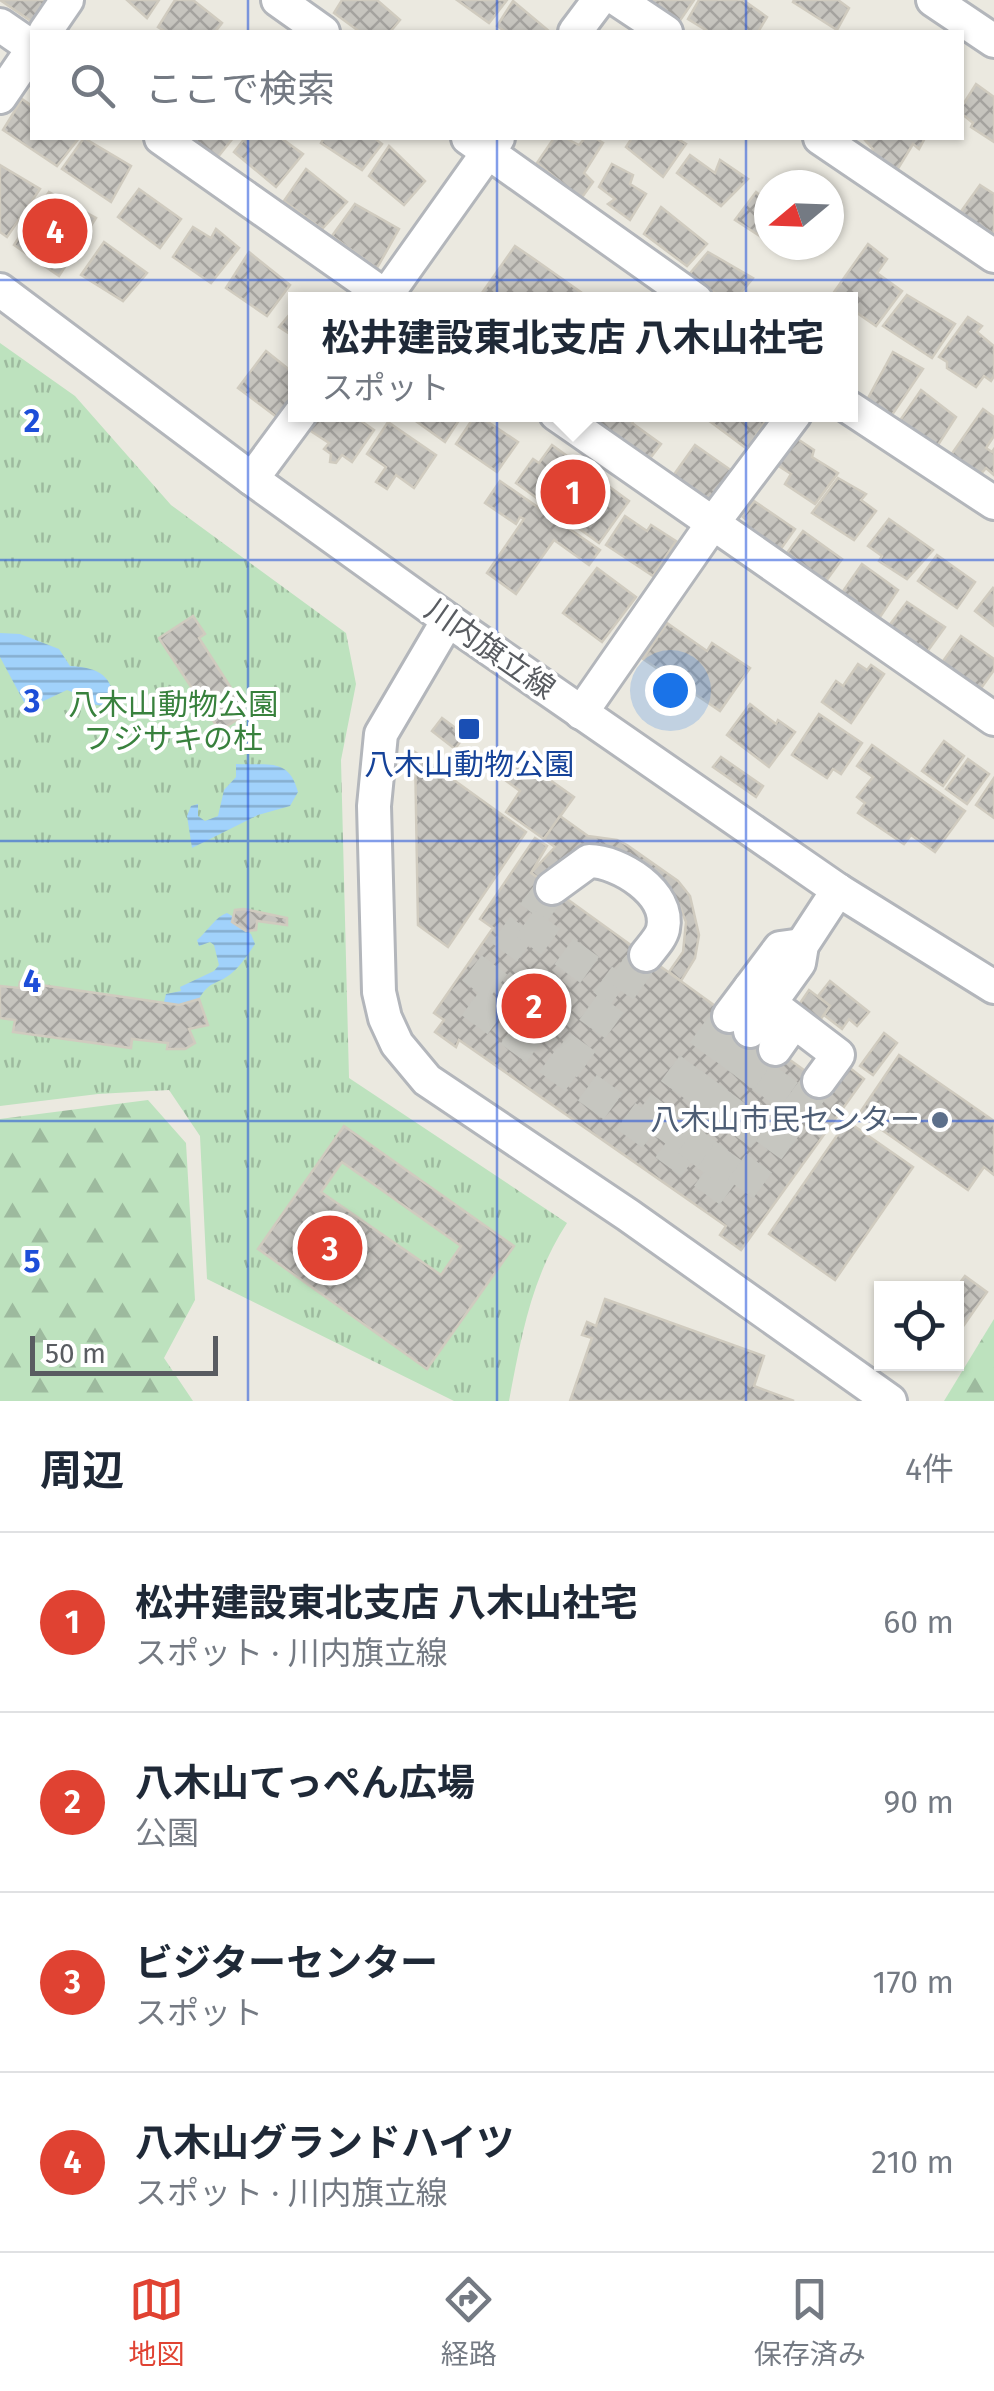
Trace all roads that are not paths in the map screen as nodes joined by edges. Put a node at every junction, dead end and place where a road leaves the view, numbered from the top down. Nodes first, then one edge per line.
1 (68, 0) edge
2 (278, 0) edge
3 (599, 0) edge
4 (618, 0) edge
5 (933, 0) edge
6 (0, 24) edge
7 (46, 30) edge
8 (320, 30) edge
9 (576, 30) edge
10 (663, 30) edge
11 (994, 41) edge
12 (30, 47) edge
13 (30, 52) edge
14 (0, 97) edge
15 (164, 140) edge
16 (823, 140) edge
17 (485, 142) edge
18 (994, 256) edge
19 (0, 290) edge
20 (379, 292) edge
21 (391, 292) edge
22 (685, 292) edge
23 (858, 413) edge
24 (294, 422) edge
25 (568, 422) edge
26 (789, 422) edge
27 (252, 480) junction
28 (994, 504) edge
29 (713, 523) junction
30 (448, 620) junction
31 (581, 713) junction
32 (994, 719) edge
33 (552, 888) tunnel mouth
34 (838, 890) junction
35 (646, 955) tunnel mouth
36 (994, 987) edge
37 (777, 1032) tunnel mouth
38 (890, 1401) edge

1 - 7 street
2 - 8 street
3 - 9 street
4 - 10 street
5 - 11 street
6 - 12 street
13 - 14 street
15 - 20 street
16 - 18 street
17 - 21 street
17 - 22 street
19 - 27 street, 川内旗立線
23 - 28 street
24 - 27 street
25 - 29 street
26 - 29 street
27 - 30 street, 川内旗立線
29 - 31 street
29 - 32 street
30 - 31 street, 川内旗立線
30 - 38 street
31 - 34 street, 川内旗立線
33 - 35 street
34 - 36 street, 川内旗立線
34 - 37 street

